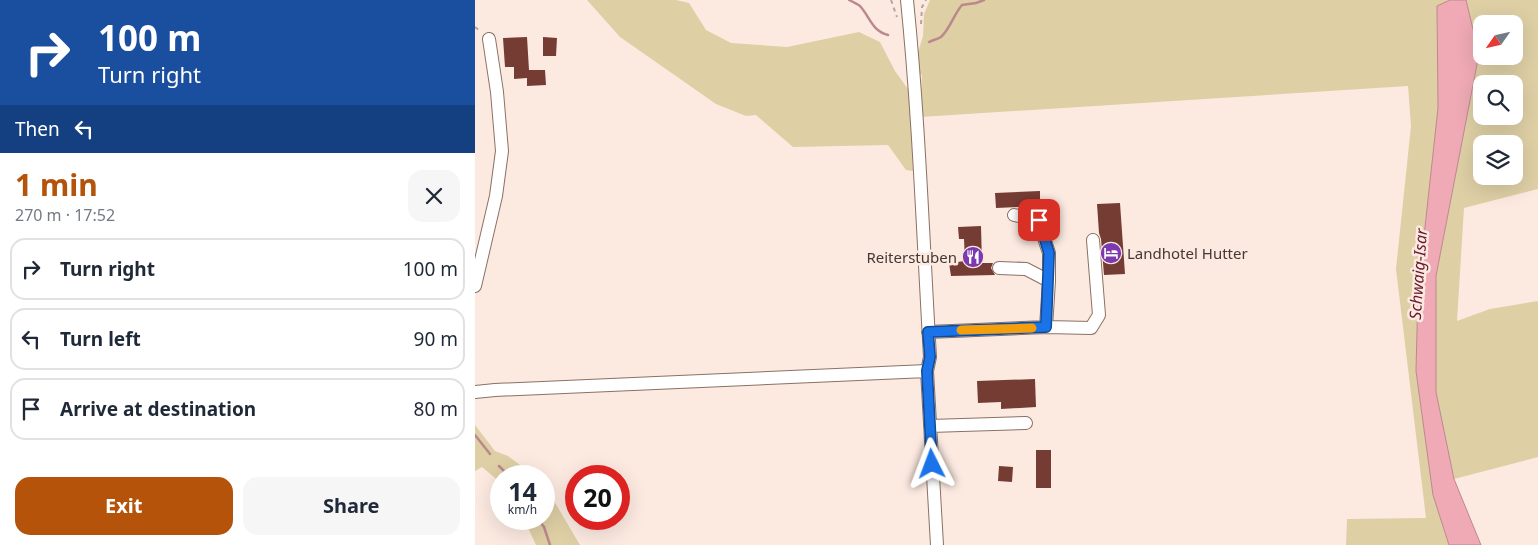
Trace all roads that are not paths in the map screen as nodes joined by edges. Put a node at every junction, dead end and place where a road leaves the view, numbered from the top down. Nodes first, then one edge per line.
1 (907, 0) edge
2 (489, 39) dead end
3 (1015, 215) dead end
4 (1093, 240) dead end
5 (999, 268) dead end
6 (1049, 281) junction
7 (475, 286) edge
8 (1046, 327) junction
9 (928, 332) junction
10 (927, 371) junction
11 (475, 392) edge
12 (1026, 423) dead end
13 (930, 426) junction
14 (937, 545) edge

1 - 9 lane
2 - 7 lane
3 - 6 lane
4 - 8 lane
5 - 6 lane
6 - 8 lane
8 - 9 lane
9 - 10 lane
10 - 11 lane
10 - 13 lane
12 - 13 lane
13 - 14 lane

